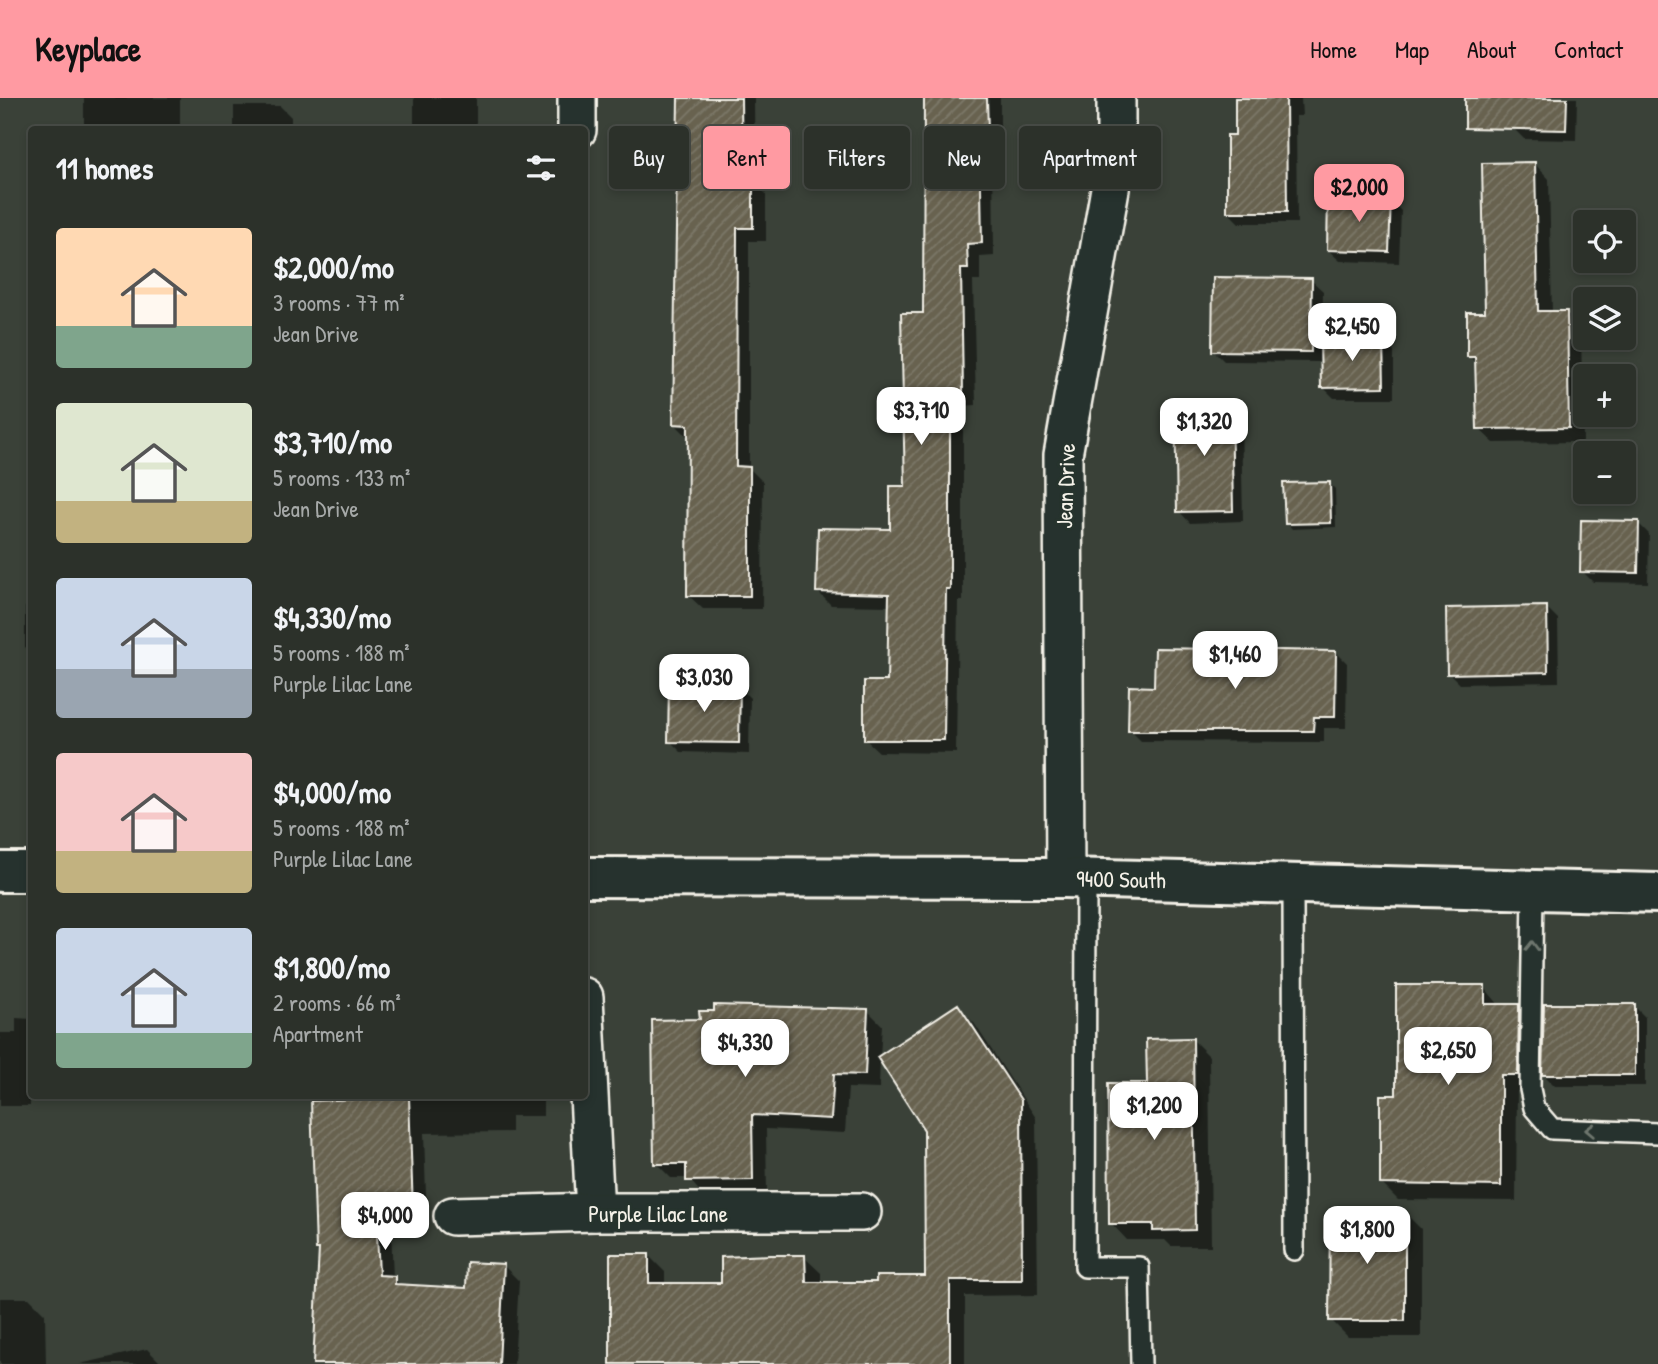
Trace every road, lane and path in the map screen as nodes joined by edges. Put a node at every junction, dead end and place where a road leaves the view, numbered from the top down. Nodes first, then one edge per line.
1 (577, 98) edge
2 (1116, 98) edge
3 (577, 126) edge
4 (0, 872) edge
5 (28, 872) edge
6 (588, 877) edge
7 (1075, 878) junction
8 (1293, 884) junction
9 (1533, 890) junction
10 (1658, 893) edge
11 (588, 1075) edge
12 (1658, 1133) edge
13 (595, 1212) junction
14 (862, 1212) dead end
15 (453, 1216) dead end
16 (1294, 1250) dead end
17 (1141, 1364) edge

1 - 3 street
2 - 7 street, Jean Drive
4 - 5 street
6 - 7 street, 9400 South
7 - 8 street, 9400 South
7 - 17 lane
8 - 9 street, 9400 South
8 - 16 lane
9 - 10 street, 9400 South
12 -> 9 lane
11 - 13 street
13 - 14 street, Purple Lilac Lane
13 - 15 street, Purple Lilac Lane

